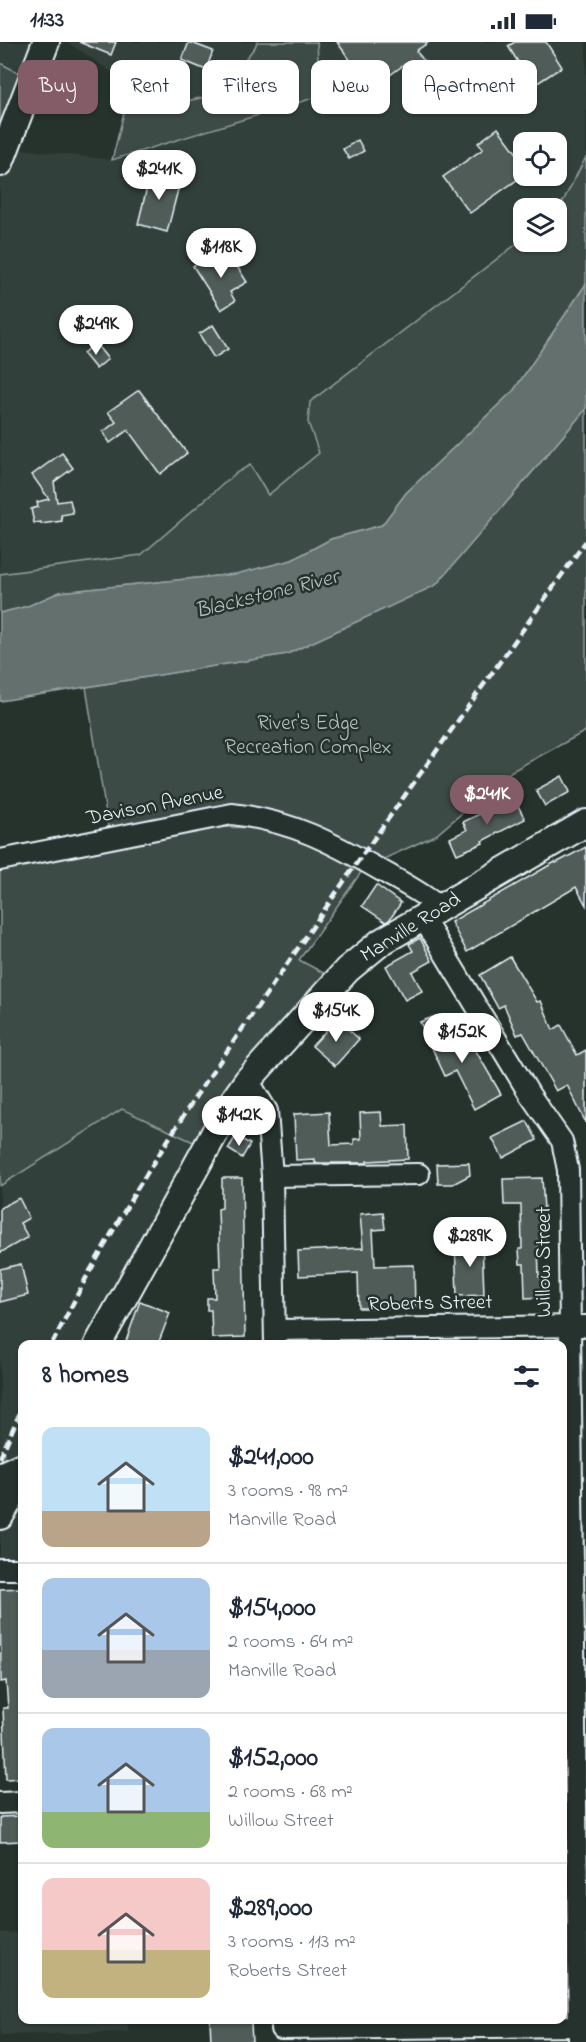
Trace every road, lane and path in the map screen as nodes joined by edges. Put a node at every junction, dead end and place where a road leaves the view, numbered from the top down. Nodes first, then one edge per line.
1 (46, 42) edge
2 (0, 163) edge
3 (586, 823) edge
4 (0, 860) edge
5 (432, 913) junction
6 (248, 1080) junction
7 (419, 1174) dead end
8 (272, 1176) junction
9 (578, 1326) edge
10 (275, 1337) edge
11 (100, 1340) edge
12 (18, 1468) edge
13 (0, 1476) edge
14 (18, 1486) edge
15 (0, 1516) edge
16 (574, 1558) edge
17 (0, 1569) edge
18 (18, 1569) edge
19 (574, 1793) edge
20 (0, 1803) edge
21 (18, 1803) edge
22 (281, 2030) edge
23 (582, 2031) edge

1 - 2 main road
3 - 5 main road, Manville Road
4 - 5 street, Davison Avenue
5 - 6 main road, Manville Road
5 - 9 street, Willow Street
6 - 8 street
6 - 11 main road, Manville Road
7 - 8 street
8 - 10 street
9 - 10 street, Roberts Street
9 - 16 street, Willow Street
12 - 13 main road
14 - 15 main road
16 - 19 street, Willow Street
17 - 18 street
19 - 23 street, Willow Street
20 - 21 street
22 - 23 street

